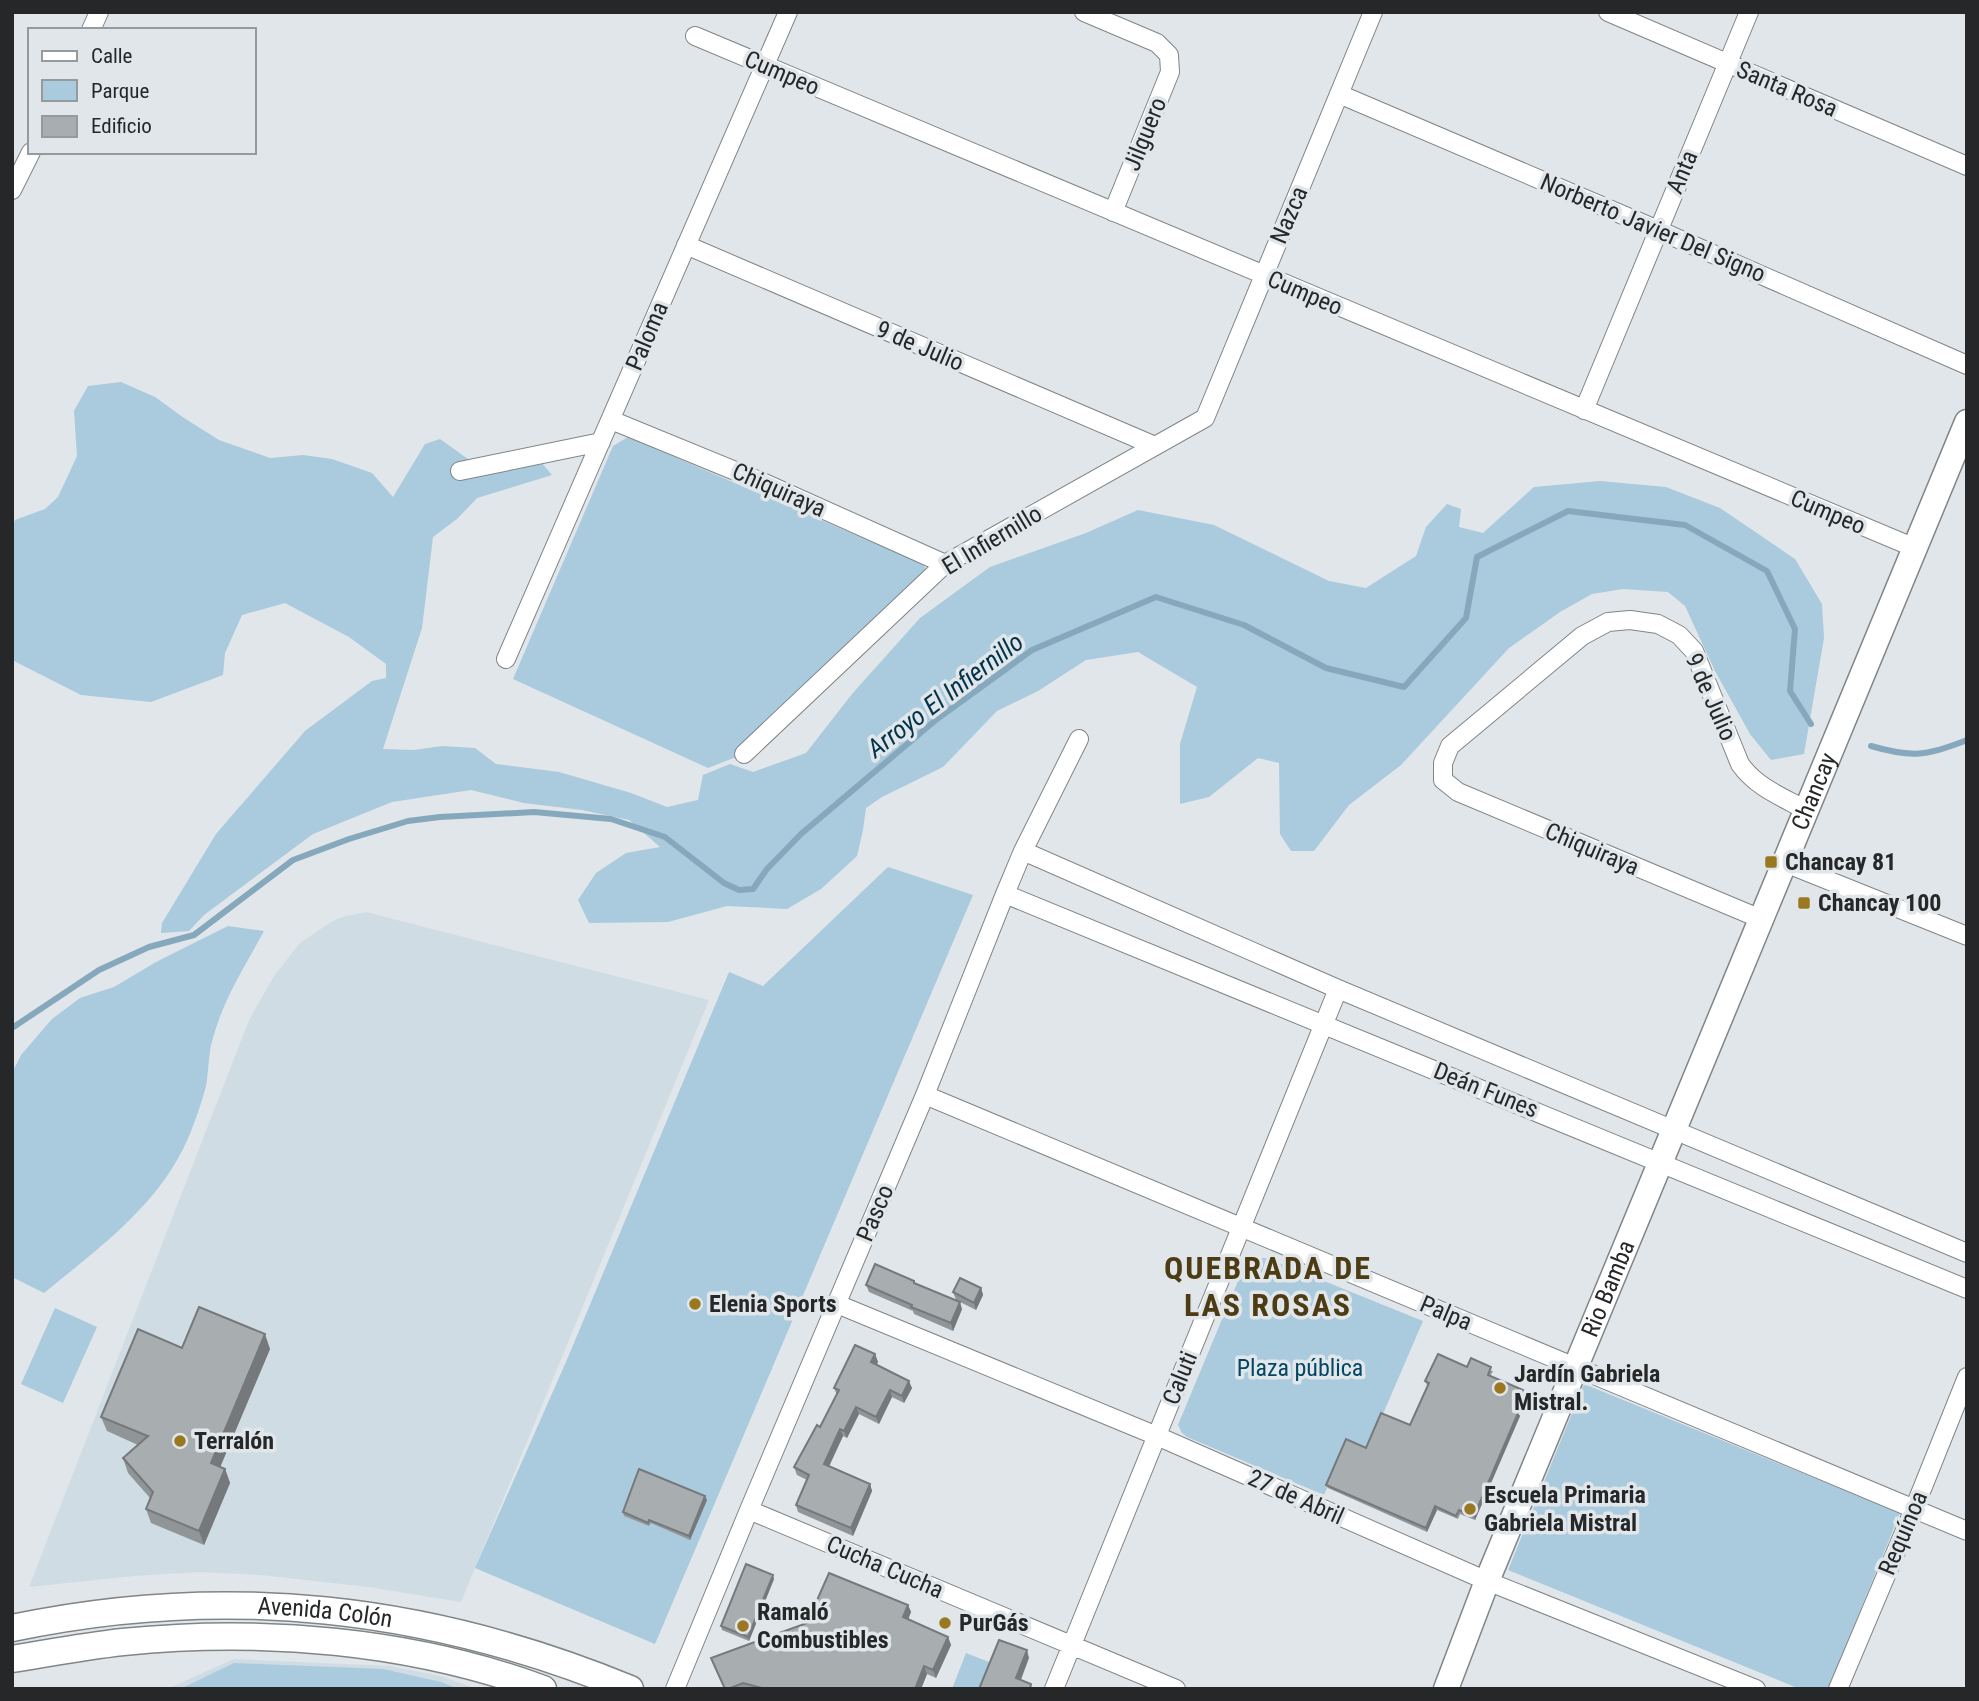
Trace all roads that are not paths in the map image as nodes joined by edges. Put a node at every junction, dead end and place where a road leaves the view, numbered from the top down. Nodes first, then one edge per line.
1 (99, 12) edge
2 (788, 12) edge
3 (1084, 12) edge
4 (1373, 12) edge
5 (1608, 12) edge
6 (1749, 12) edge
7 (92, 28) edge
8 (695, 36) dead end
9 (1727, 63) junction
10 (765, 65) junction
11 (1339, 94) junction
12 (30, 154) edge
13 (1967, 166) edge
14 (12, 190) edge
15 (1113, 212) junction
16 (1658, 230) junction
17 (687, 245) junction
18 (1264, 275) junction
19 (1967, 365) edge
20 (1584, 410) junction
21 (1205, 418) joint
22 (611, 420) junction
23 (1967, 422) edge
24 (601, 442) junction
25 (1154, 446) junction
26 (460, 471) dead end
27 (1915, 548) junction
28 (945, 564) junction
29 (506, 659) dead end
30 (1079, 739) dead end
31 (744, 754) dead end
32 (1443, 762) joint
33 (1806, 810) junction
34 (1023, 851) junction
35 (1785, 863) junction
36 (1005, 894) junction
37 (1761, 919) junction
38 (1967, 936) edge
39 (1338, 989) junction
40 (1324, 1024) junction
41 (925, 1095) junction
42 (1675, 1129) junction
43 (1660, 1162) junction
44 (1241, 1227) junction
45 (1967, 1253) edge
46 (1967, 1289) edge
47 (837, 1304) junction
48 (1576, 1368) junction
49 (1967, 1377) edge
50 (1157, 1436) junction
51 (1914, 1509) junction
52 (749, 1510) junction
53 (1967, 1531) edge
54 (1487, 1581) junction
55 (12, 1628) edge
56 (1072, 1645) junction
57 (12, 1659) edge
58 (543, 1689) edge
59 (630, 1689) edge
60 (675, 1689) edge
61 (1054, 1689) edge
62 (1176, 1689) edge
63 (1446, 1689) edge
64 (1756, 1689) edge
65 (1838, 1689) edge

1 - 7 street
2 - 10 street, Paloma
3 - 15 street, Jilguero
4 - 11 street, Nazca
5 - 9 street, Santa Rosa
6 - 9 street, Anta
8 - 10 street, Cumpeo
9 - 13 street, Santa Rosa
9 - 16 street, Anta
10 - 15 street, Cumpeo
10 - 17 street, Paloma
11 - 16 street, Norberto Javier Del Signo
11 - 18 street, Nazca
12 - 14 street
15 - 18 street, Cumpeo
16 - 19 street, Norberto Javier Del Signo
16 - 20 street, Anta
17 - 22 street, Paloma
17 - 25 street, 9 de Julio
18 - 20 street, Cumpeo
18 - 21 street, Nazca
20 - 27 street, Cumpeo
21 - 25 street, El Infiernillo
22 - 24 street, Paloma
22 - 28 street, Chiquiraya
23 - 27 main road, Chancay
24 - 26 street
24 - 29 street, Paloma
25 - 28 street, El Infiernillo
27 - 33 main road, Chancay
28 - 31 street, El Infiernillo
30 - 34 street, Pasco
32 - 33 street, 9 de Julio
32 - 37 street, Chiquiraya
33 - 35 main road, Chancay
34 - 36 street, Pasco
34 - 39 street, Deán Funes
35 - 37 main road, Chancay
35 - 38 street
36 - 40 street, Deán Funes
36 - 41 street, Pasco
37 - 42 main road, Chancay
39 - 40 street, Caluti
39 - 42 street, Deán Funes
40 - 43 street, Deán Funes
40 - 44 street, Caluti
41 - 44 street, Palpa
41 - 47 street, Pasco
42 - 43 main road, Chancay
42 - 45 street, Deán Funes
43 - 46 street, Deán Funes
43 - 48 main road, Rio Bamba
44 - 48 street, Palpa
44 - 50 street, Caluti
47 - 50 street, 27 de Abril
47 - 52 street, Pasco
48 - 51 street, Palpa
48 - 54 main road, Rio Bamba
49 - 51 street, Requínoa
50 - 54 street, 27 de Abril
50 - 56 street, Caluti
51 - 53 street, Palpa
51 - 65 street, Requínoa
52 - 56 street, Cucha Cucha
52 - 60 street, Pasco
54 - 63 main road, Rio Bamba
54 - 64 street, 27 de Abril
55 - 59 main road, Avenida Colón
56 - 61 street, Caluti
56 - 62 street, Cucha Cucha
57 - 58 main road, Avenida Colón

